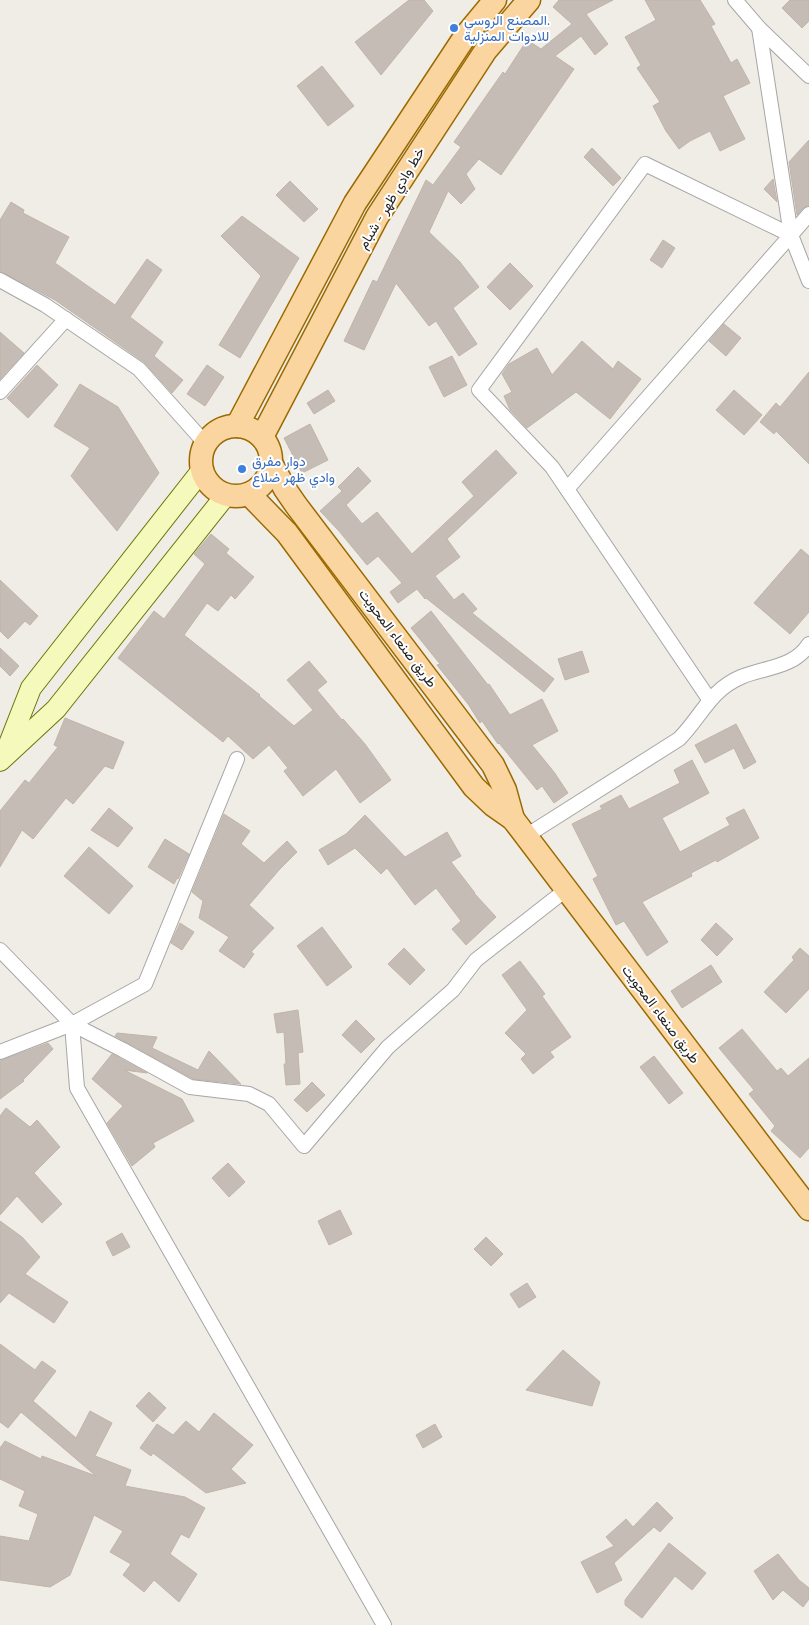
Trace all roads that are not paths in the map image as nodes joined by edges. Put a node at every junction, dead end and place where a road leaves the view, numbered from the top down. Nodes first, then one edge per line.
1 (495, 0) edge
2 (529, 0) edge
3 (735, 0) edge
4 (759, 28) junction
5 (809, 76) edge
6 (809, 214) edge
7 (791, 235) junction
8 (0, 280) edge
9 (809, 281) edge
10 (66, 319) junction
11 (0, 392) edge
12 (237, 426) junction
13 (262, 437) junction
14 (205, 443) junction
15 (271, 463) junction
16 (202, 470) junction
17 (567, 489) junction
18 (249, 494) junction
19 (226, 495) junction
20 (809, 644) edge
21 (709, 699) junction
22 (2, 758) edge
23 (237, 759) dead end
24 (519, 827) junction
25 (567, 889) junction
26 (0, 950) edge
27 (72, 1024) junction
28 (0, 1052) edge
29 (809, 1208) edge
30 (384, 1625) edge

1 - 12 main road, خط وادي ظهر - شبام
2 - 13 main road, خط وادي ظهر - شبام
3 - 4 street
4 - 5 street
4 - 7 street
6 - 7 street
7 - 9 street
7 - 17 street
7 - 17 street
8 - 10 street
10 - 11 street
10 - 14 street
12 - 13 main road
12 - 14 main road
13 - 15 main road
14 - 16 main road
15 - 18 main road
15 - 24 main road, طريق صنعاء المحويت
16 - 19 main road
16 - 22 street
17 - 21 street
18 - 19 main road
18 - 24 main road, طريق صنعاء المحويت
19 - 22 street
20 - 21 street
21 - 24 street
23 - 27 street
24 - 25 main road, طريق صنعاء المحويت
25 - 27 street
25 - 29 main road, طريق صنعاء المحويت
26 - 27 street
27 - 28 street
27 - 30 street

